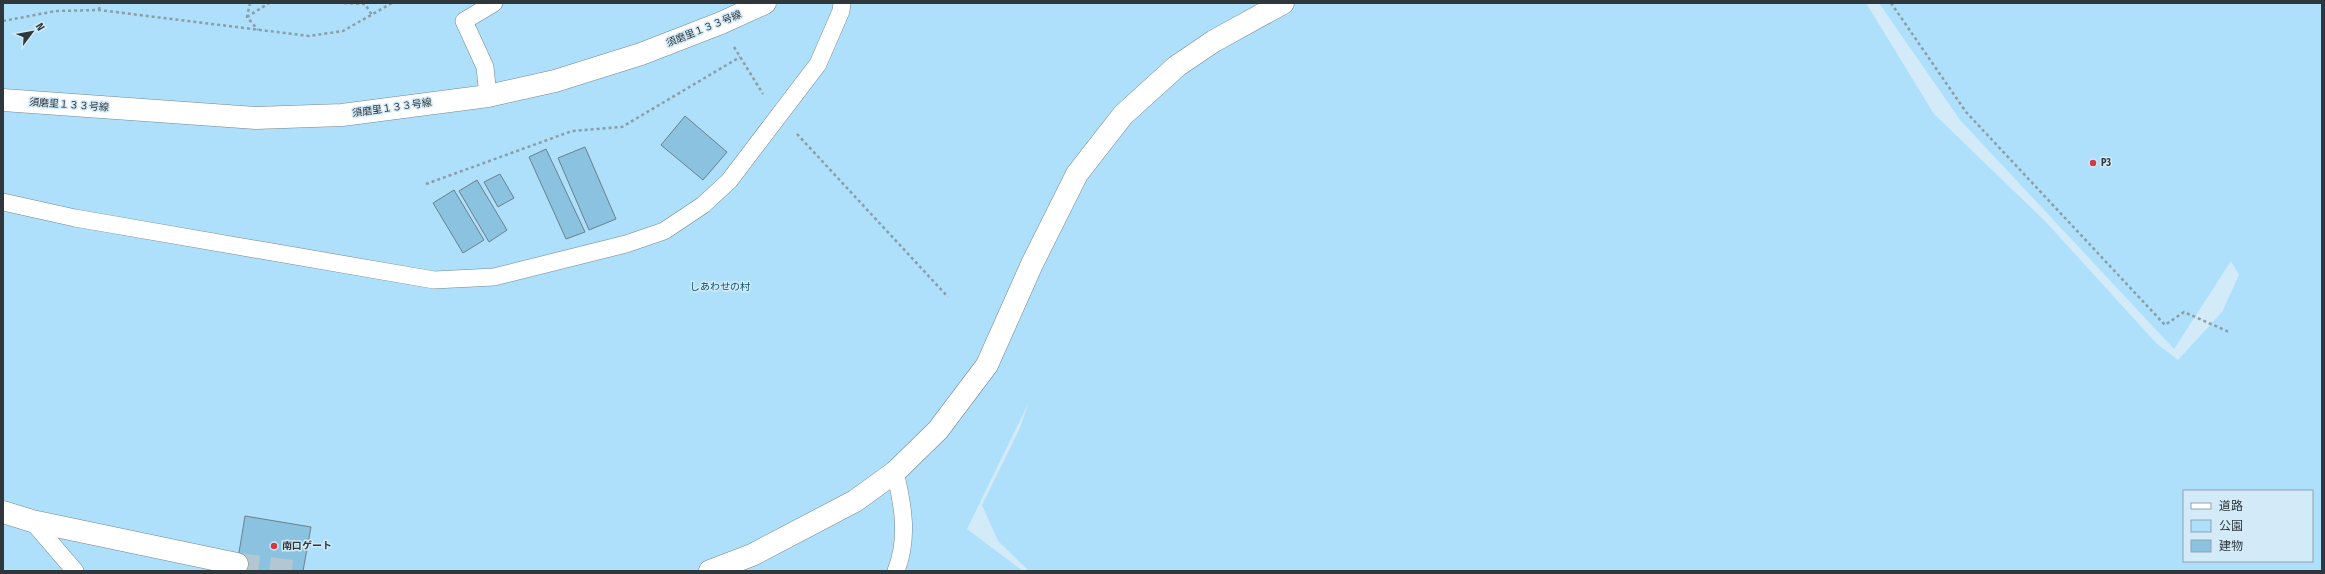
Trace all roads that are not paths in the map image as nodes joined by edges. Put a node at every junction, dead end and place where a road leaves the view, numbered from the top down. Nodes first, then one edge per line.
1 (494, 3) edge
2 (765, 3) edge
3 (842, 3) edge
4 (1282, 3) edge
5 (488, 96) junction
6 (3, 100) edge
7 (3, 202) edge
8 (895, 472) junction
9 (3, 512) edge
10 (32, 521) junction
11 (237, 564) tunnel mouth
12 (75, 571) edge
13 (710, 571) edge
14 (896, 571) edge

1 - 5 lane
2 - 5 street, 須磨里１３３号線
3 - 7 lane
4 - 8 street
5 - 6 street, 須磨里１３３号線
8 - 13 street
8 - 14 lane
9 - 10 street
10 - 11 street
10 - 12 lane

